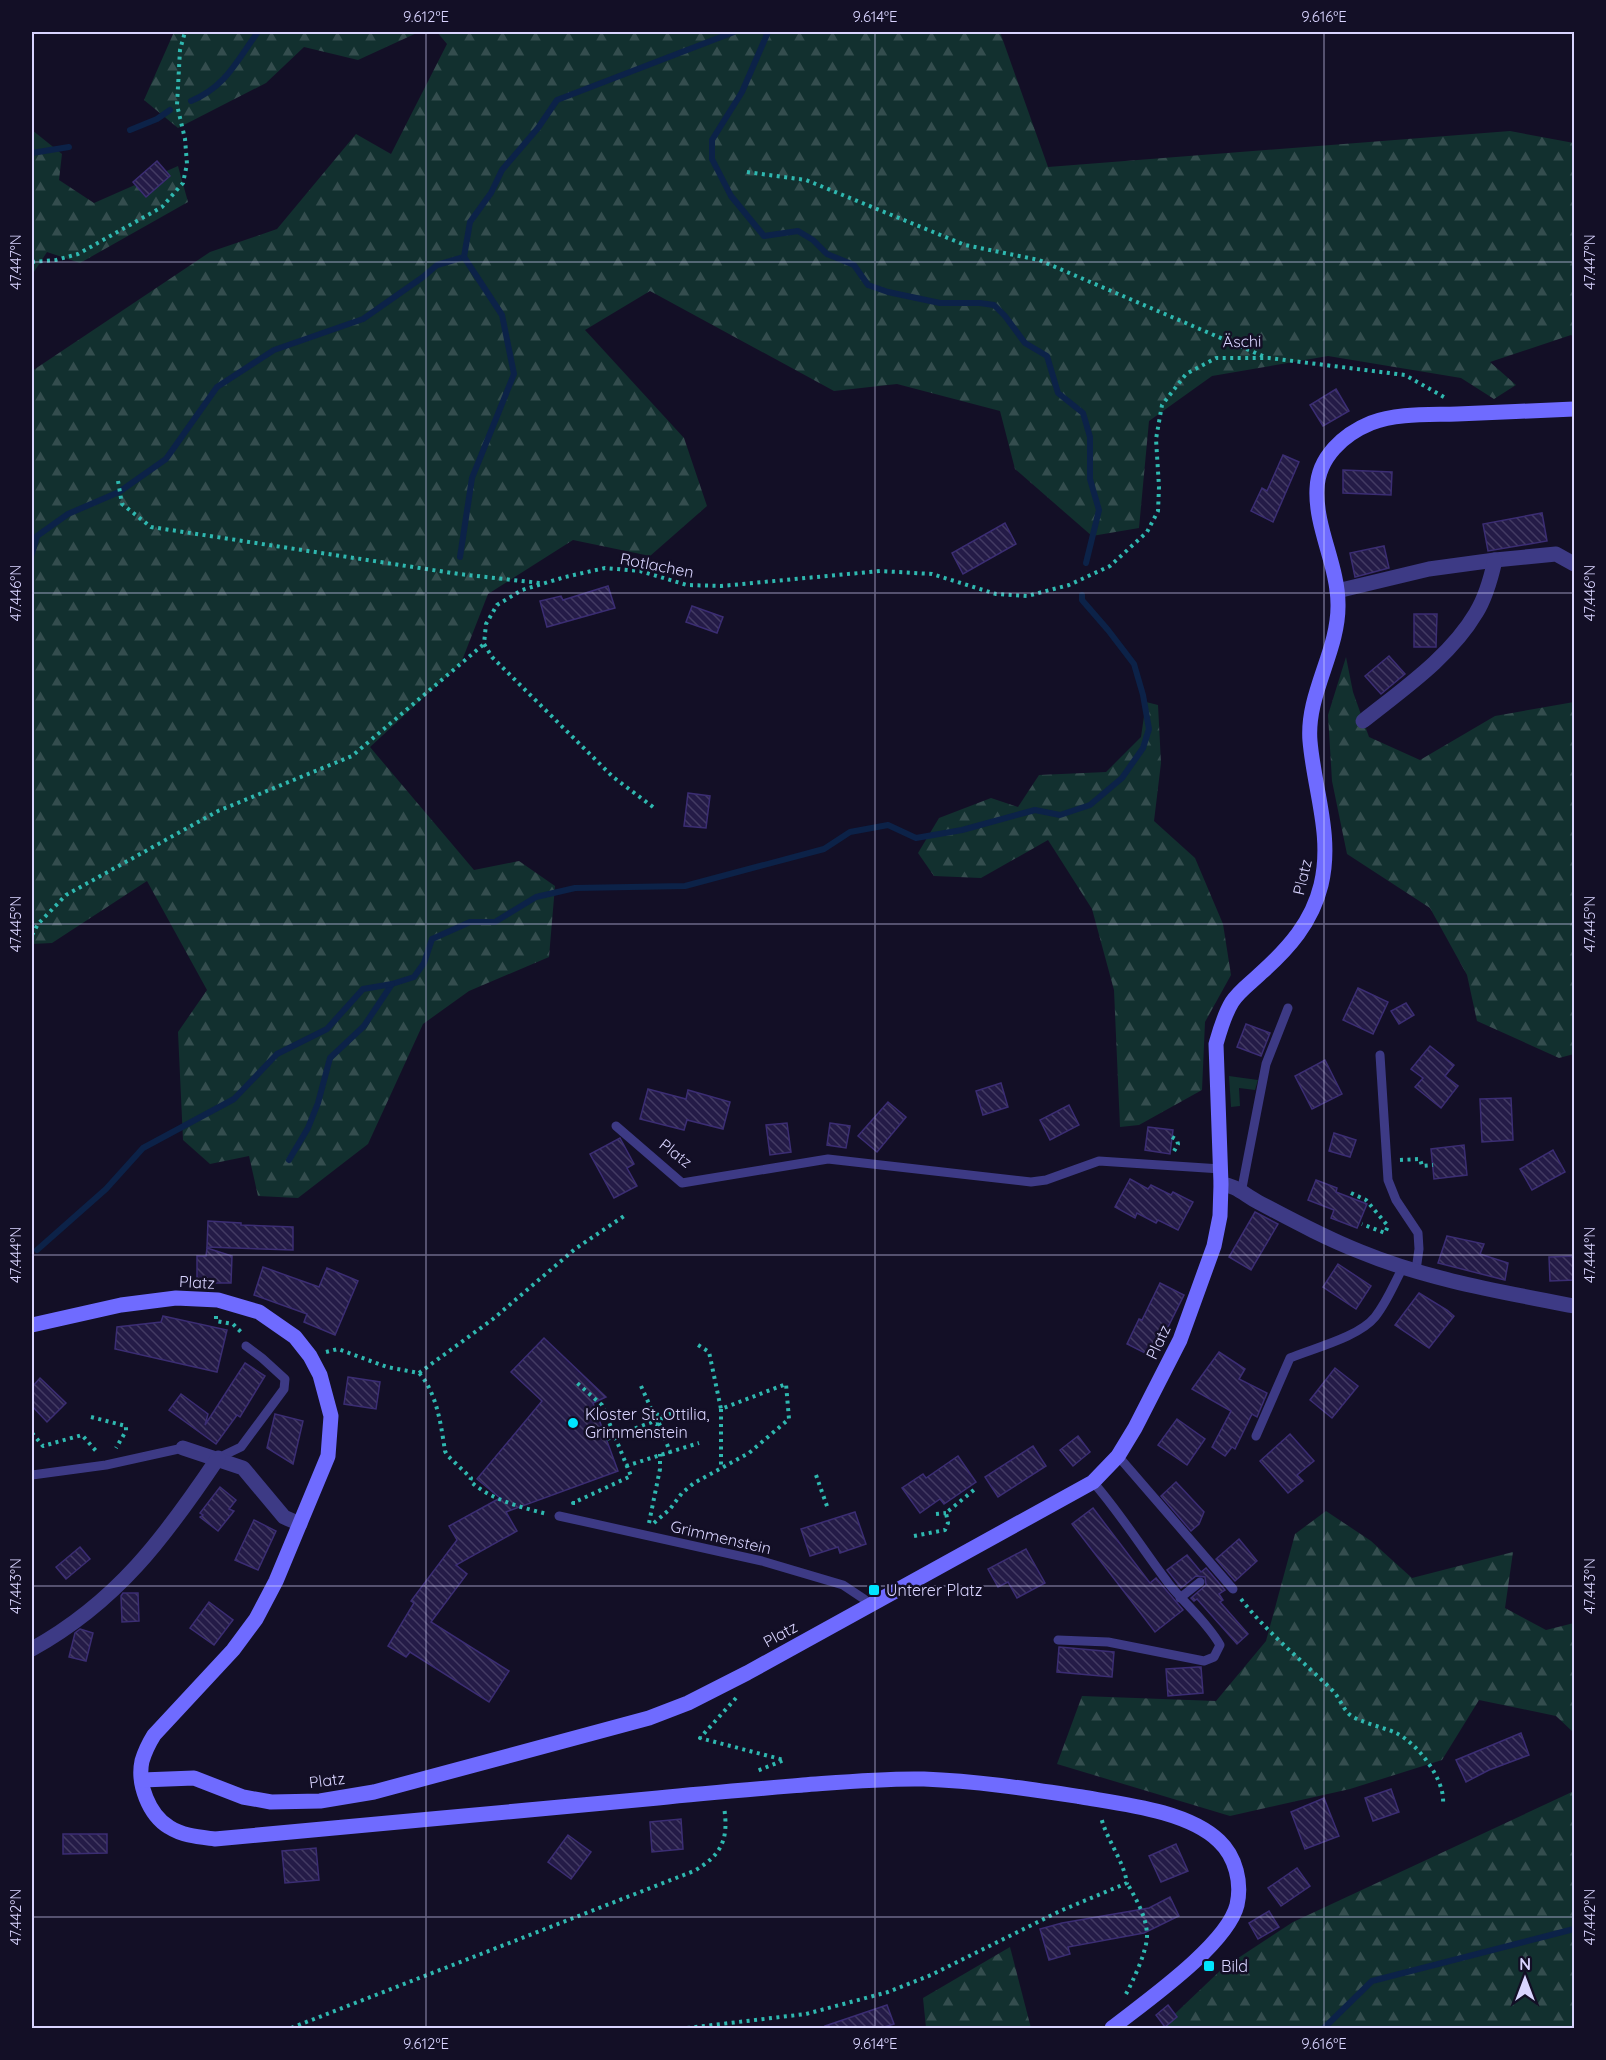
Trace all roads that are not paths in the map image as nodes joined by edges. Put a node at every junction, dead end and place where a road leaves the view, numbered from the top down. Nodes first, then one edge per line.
1 (1575, 409) edge
2 (1495, 560) junction
3 (1575, 564) edge
4 (1337, 591) junction
5 (1364, 721) dead end
6 (1288, 1008) dead end
7 (1380, 1054) dead end
8 (616, 1126) dead end
9 (1221, 1176) junction
10 (1241, 1192) junction
11 (1409, 1269) junction
12 (1575, 1306) edge
13 (32, 1325) edge
14 (246, 1346) dead end
15 (1256, 1436) dead end
16 (183, 1448) joint
17 (1118, 1456) junction
18 (218, 1458) junction
19 (32, 1475) edge
20 (1093, 1482) junction
21 (559, 1516) road end
22 (300, 1524) junction
23 (1200, 1582) dead end
24 (1233, 1589) road end
25 (1180, 1598) junction
26 (869, 1605) junction
27 (1058, 1640) dead end
28 (32, 1649) edge
29 (141, 1780) junction
30 (1112, 2028) edge

1 - 4 street
2 - 3 street
2 - 4 street
2 - 5 street
4 - 9 street, Platz
6 - 10 lane
7 - 11 lane
8 - 9 lane, Platz
9 - 10 street, Platz
9 - 17 street, Platz
10 - 11 street, Platz
11 - 12 street, Platz
11 - 15 lane
13 - 22 street, Platz
14 - 18 lane
16 - 18 street
16 - 19 lane
17 - 20 street, Platz
17 - 24 lane
18 - 22 street
18 - 28 street
20 - 25 lane
20 - 26 street, Platz
21 - 26 lane, Grimmenstein
22 - 29 street, Platz
23 - 25 lane
25 - 27 lane
26 - 29 street, Platz
29 - 30 street

